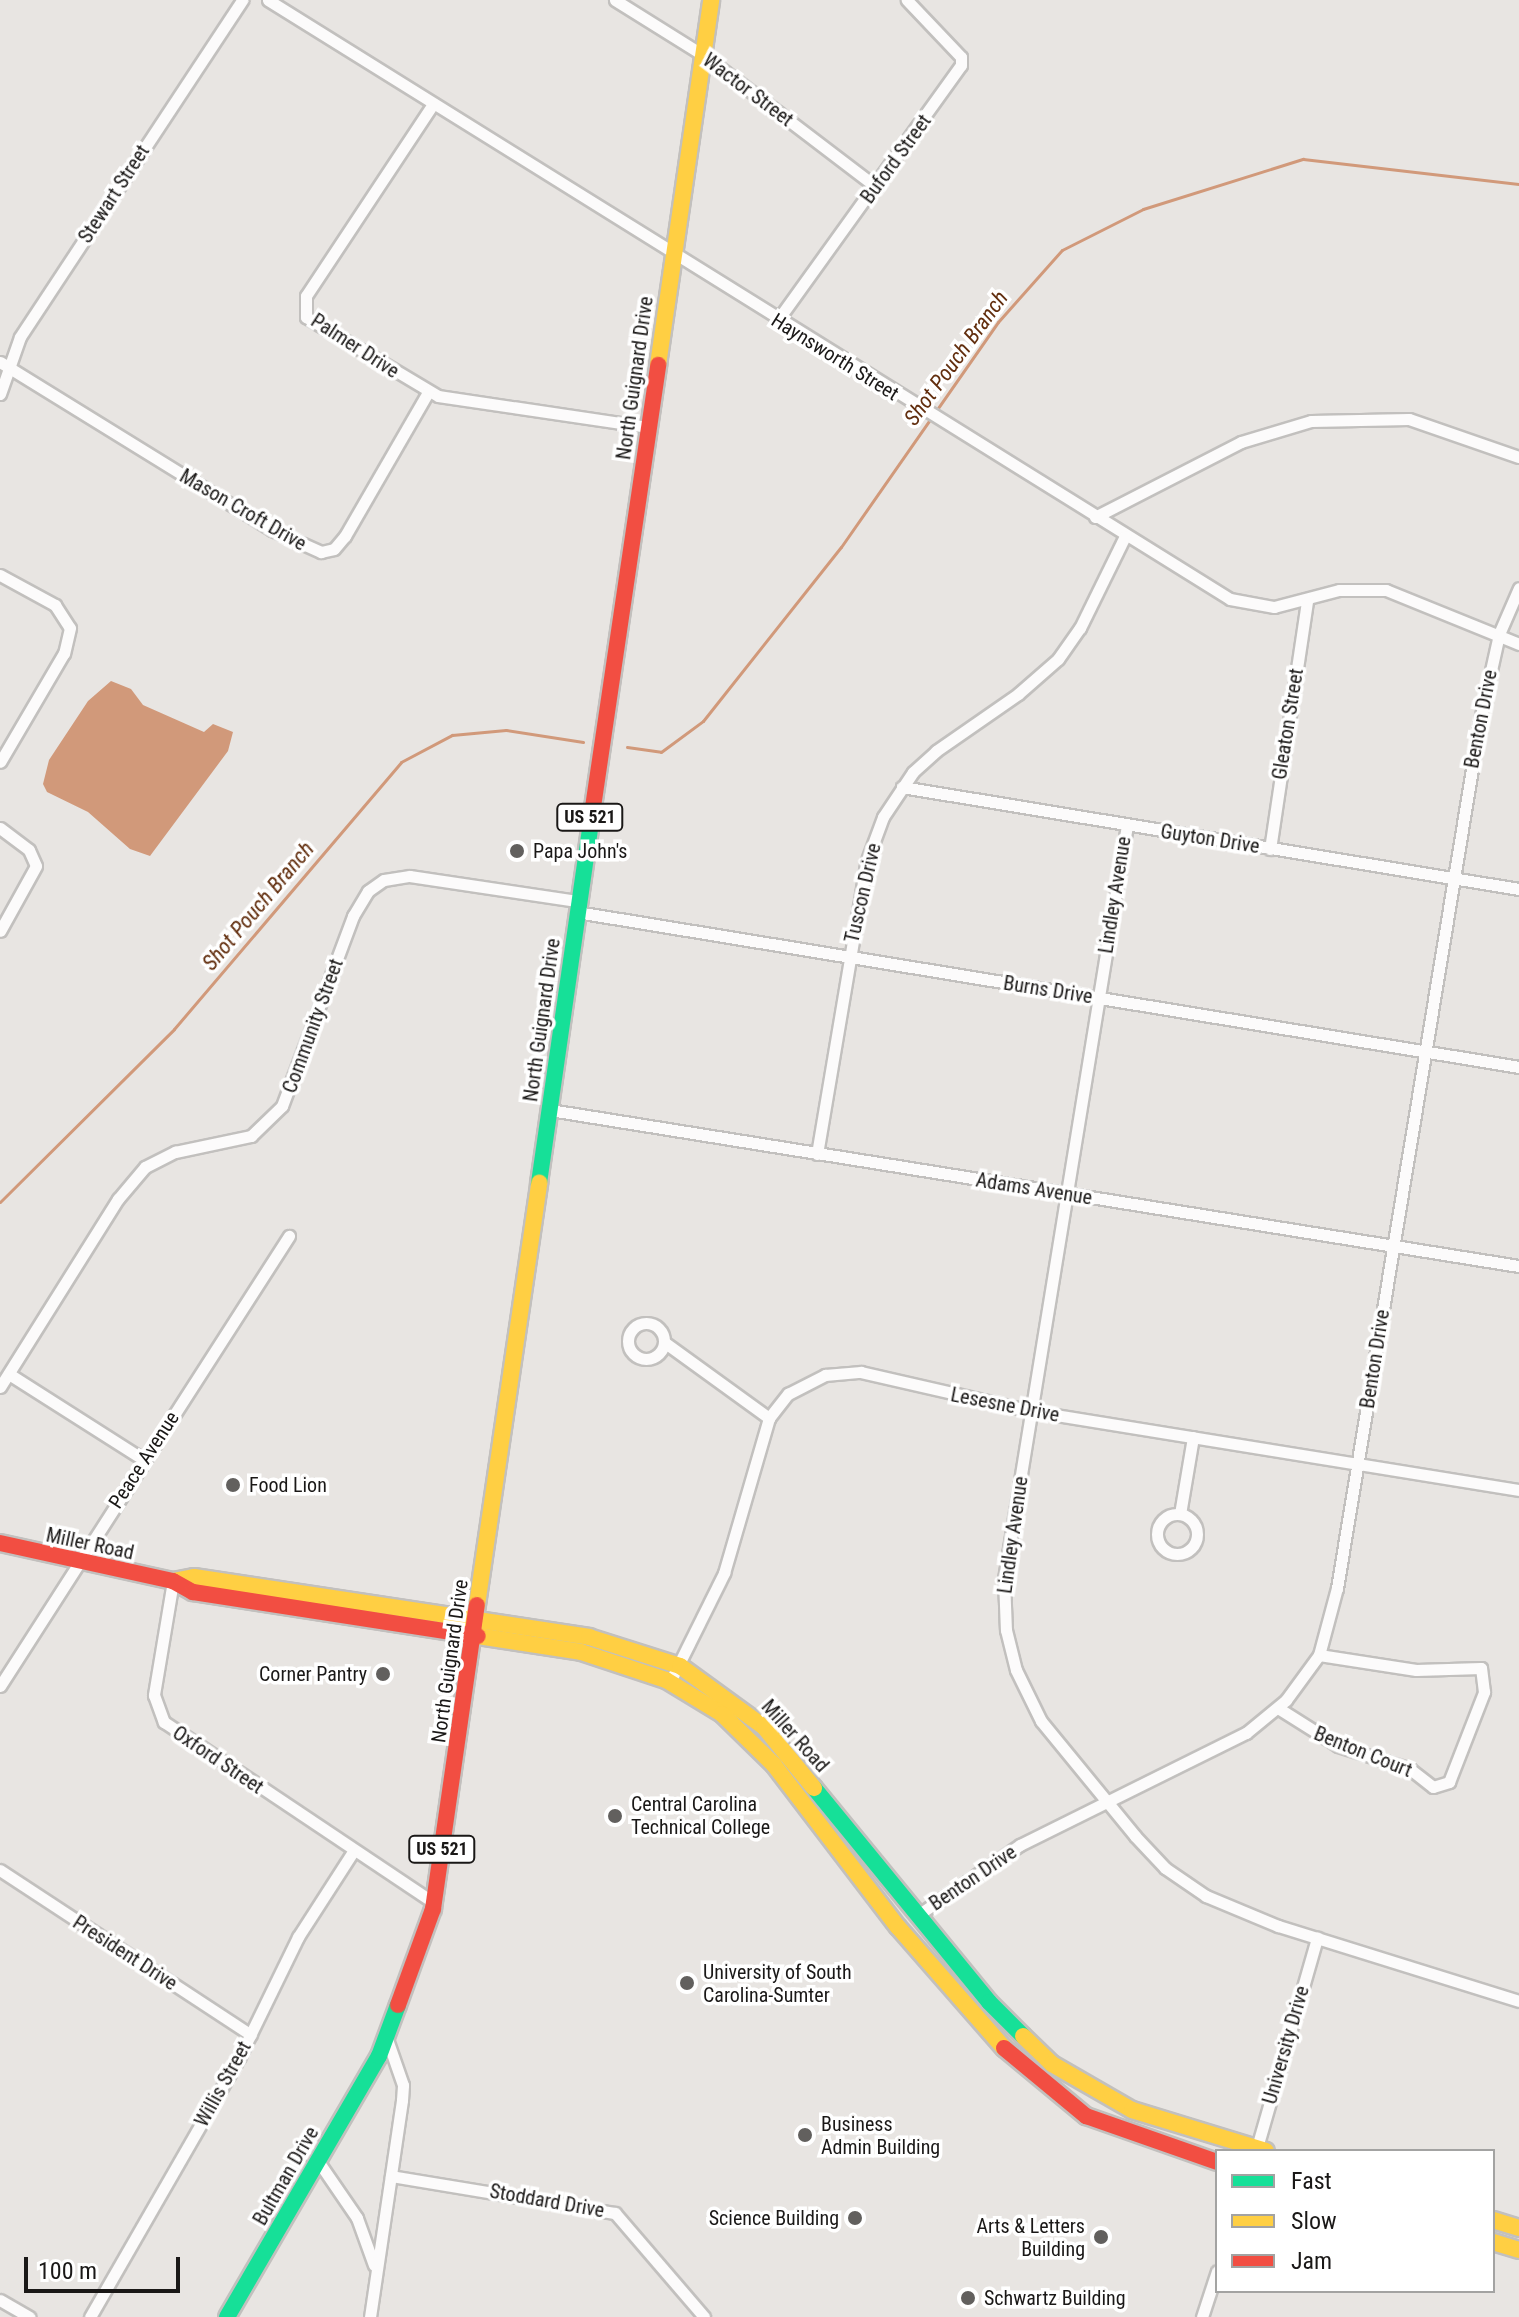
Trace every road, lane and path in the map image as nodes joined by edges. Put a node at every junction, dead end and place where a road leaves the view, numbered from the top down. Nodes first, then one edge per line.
1 (242, 0) edge
2 (268, 0) edge
3 (615, 0) edge
4 (711, 0) edge
5 (907, 0) edge
6 (703, 55) junction
7 (433, 104) junction
8 (876, 187) junction
9 (673, 256) junction
10 (777, 321) junction
11 (4, 366) edge
12 (428, 392) junction
13 (0, 394) edge
14 (647, 427) junction
15 (1519, 457) edge
16 (1095, 517) junction
17 (1125, 536) junction
18 (0, 575) edge
19 (1519, 588) edge
20 (1307, 600) junction
21 (1499, 634) junction
22 (1519, 644) edge
23 (0, 762) edge
24 (902, 787) junction
25 (1127, 825) junction
26 (0, 828) edge
27 (1270, 849) junction
28 (1454, 878) junction
29 (1519, 889) edge
30 (577, 906) junction
31 (0, 931) edge
32 (849, 958) junction
33 (1098, 999) junction
34 (1425, 1052) junction
35 (1519, 1067) edge
36 (550, 1110) junction
37 (817, 1154) junction
38 (1067, 1195) junction
39 (289, 1236) dead end
40 (1393, 1246) junction
41 (1519, 1266) edge
42 (664, 1342) dead end
43 (9, 1374) junction
44 (0, 1387) edge
45 (1031, 1411) junction
46 (769, 1418) junction
47 (1193, 1437) junction
48 (144, 1460) junction
49 (1358, 1463) junction
50 (1519, 1490) edge
51 (1180, 1514) dead end
52 (0, 1543) edge
53 (78, 1562) junction
54 (173, 1581) junction
55 (475, 1626) junction
56 (1319, 1655) junction
57 (680, 1666) junction
58 (670, 1682) junction
59 (0, 1686) edge
60 (1278, 1708) junction
61 (1107, 1802) junction
62 (354, 1850) junction
63 (0, 1870) edge
64 (434, 1903) junction
65 (918, 1915) junction
66 (1317, 1938) junction
67 (1519, 2001) edge
68 (251, 2035) junction
69 (387, 2039) junction
70 (379, 2056) joint
71 (1257, 2149) edge
72 (1260, 2149) edge
73 (318, 2161) junction
74 (1215, 2161) edge
75 (391, 2176) junction
76 (1495, 2221) edge
77 (1519, 2228) edge
78 (1495, 2243) edge
79 (1519, 2250) edge
80 (1215, 2277) edge
81 (376, 2279) junction
82 (0, 2300) edge
83 (29, 2317) edge
84 (90, 2317) edge
85 (227, 2317) edge
86 (370, 2317) edge
87 (704, 2317) edge
88 (1202, 2317) edge

1 - 11 street, Stewart Street
2 - 7 street, Haynsworth Street
3 - 6 street, Wactor Street
4 - 6 main road, North Guignard Drive / US 521
5 - 8 street, Buford Street
6 - 8 street, Wactor Street
6 - 9 main road, North Guignard Drive / US 521
7 - 9 street, Haynsworth Street
7 - 12 street, Palmer Drive
8 - 10 street, Buford Street
9 - 10 street, Haynsworth Street
9 - 14 main road, North Guignard Drive / US 521
10 - 16 street, Haynsworth Street
11 - 12 street, Mason Croft Drive
11 - 13 street, Stewart Street
12 - 14 street, Palmer Drive
14 - 30 main road, North Guignard Drive / US 521
15 - 16 street
16 - 17 street, Haynsworth Street
17 - 20 street, Haynsworth Street
17 - 24 street, Tuscon Drive
18 - 23 street
19 - 21 street, Benton Drive
20 - 21 street, Haynsworth Street
20 - 27 street, Gleaton Street
21 - 22 street, Haynsworth Street
21 - 28 street, Benton Drive
24 - 25 street, Guyton Drive
24 - 32 street, Tuscon Drive
25 - 27 street, Guyton Drive
25 - 33 street, Lindley Avenue
26 - 31 street
27 - 28 street, Guyton Drive
28 - 29 street, Guyton Drive
28 - 34 street, Benton Drive
30 - 32 street, Burns Drive
30 - 36 main road, North Guignard Drive / US 521
30 - 43 street, Community Street
32 - 33 street, Burns Drive
32 - 37 street, Tuscon Drive
33 - 34 street, Burns Drive
33 - 38 street, Lindley Avenue
34 - 35 street, Burns Drive
34 - 40 street, Benton Drive
36 - 37 street, Adams Avenue
36 - 55 main road, North Guignard Drive / US 521
37 - 38 street, Adams Avenue
38 - 40 street, Adams Avenue
38 - 45 street, Lindley Avenue
39 - 48 street, Peace Avenue
40 - 41 street, Adams Avenue
40 - 49 street, Benton Drive
42 - 46 street
43 - 44 street, Community Street
43 - 48 street
45 - 46 street, Lesesne Drive
45 - 47 street, Lesesne Drive
45 - 61 street, Lindley Avenue
46 - 57 street, Lesesne Drive
47 - 49 street, Lesesne Drive
47 - 51 street
48 - 53 street, Peace Avenue
49 - 50 street, Lesesne Drive
49 - 56 street, Benton Drive
52 - 53 main road, Miller Road
53 - 54 main road, Miller Road
53 - 59 street, Peace Avenue
54 - 55 main road, Miller Road
54 - 62 street, Oxford Street
55 - 57 main road, Miller Road
55 - 58 main road, Miller Road
55 - 64 main road, North Guignard Drive / US 521
56 - 60 street, Benton Drive
56 - 60 street, Benton Court
57 - 58 street, Lesesne Drive
57 - 65 main road, Miller Road
58 - 74 main road, Miller Road
60 - 61 street, Benton Drive
61 - 65 street, Benton Drive
61 - 66 street, Lindley Avenue
62 - 64 street, Oxford Street
62 - 68 street, Willis Street
63 - 68 street, President Drive
64 - 69 main road, North Guignard Drive / US 521
65 - 71 main road, Miller Road
66 - 67 street, Lindley Avenue
66 - 72 street, University Drive
68 - 84 street, Willis Street
69 - 70 main road, North Guignard Drive / US 521
69 - 75 street
70 - 73 main road, Bultman Drive / US 521
73 - 81 street
73 - 85 main road, Bultman Drive / US 521
75 - 81 street
75 - 87 street, Stoddard Drive
76 - 77 main road
78 - 79 main road
80 - 88 street
81 - 86 street
82 - 83 street

